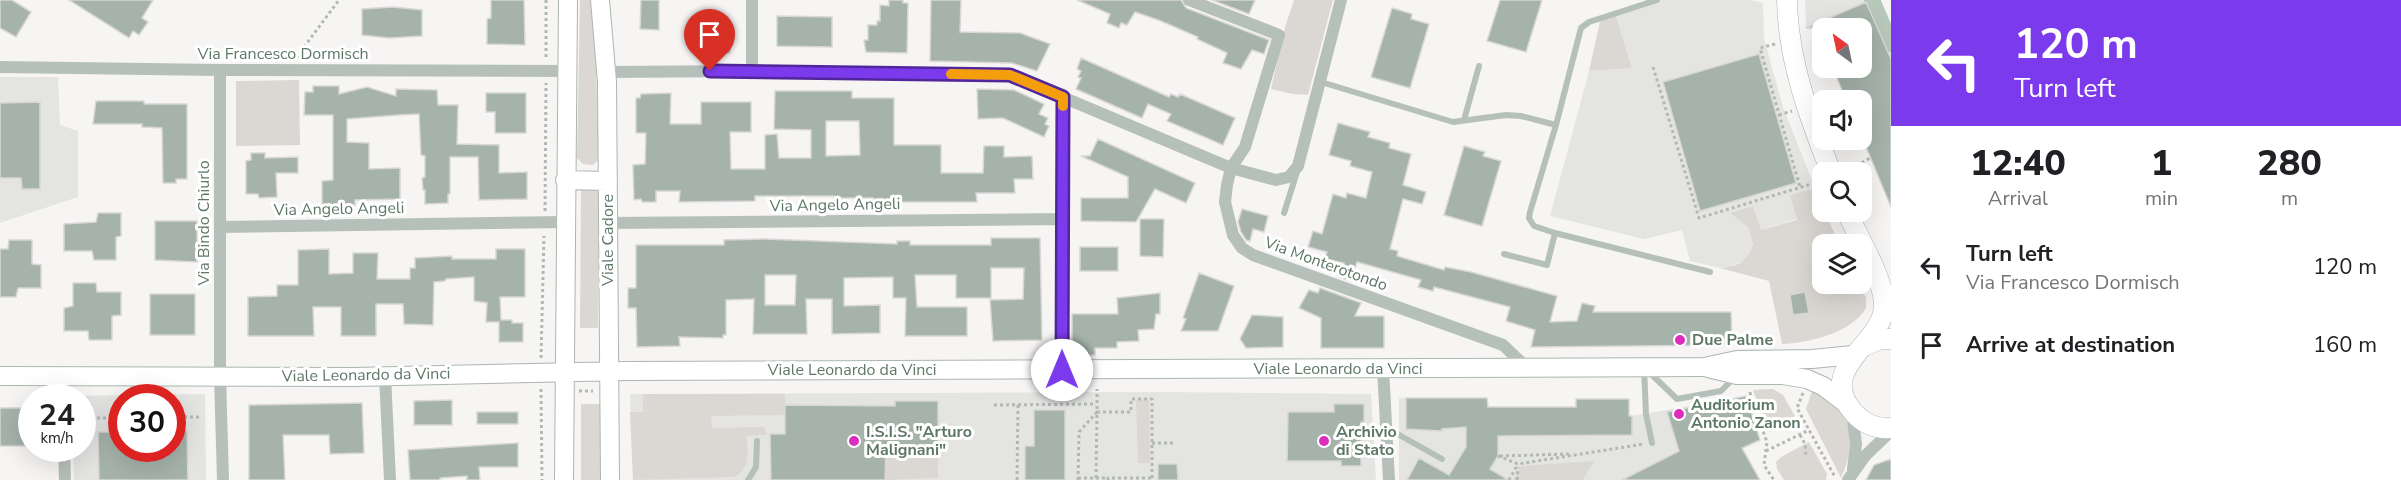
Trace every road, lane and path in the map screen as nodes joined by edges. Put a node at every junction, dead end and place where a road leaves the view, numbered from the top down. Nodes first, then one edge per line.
1 (339, 0) edge
2 (546, 0) edge
3 (568, 0) edge
4 (600, 0) edge
5 (752, 0) edge
6 (1189, 0) edge
7 (1341, 0) edge
8 (1657, 0) edge
9 (1787, 0) edge
10 (1781, 43) dead end
11 (298, 60) dead end
12 (546, 61) dead end
13 (1479, 66) dead end
14 (0, 67) edge
15 (1653, 67) dead end
16 (220, 70) junction
17 (566, 71) junction
18 (752, 71) junction
19 (606, 72) junction
20 (1321, 82) junction
21 (546, 86) dead end
22 (1063, 97) junction
23 (1796, 110) dead end
24 (1779, 115) junction
25 (1464, 120) junction
26 (1556, 125) junction
27 (1303, 152) junction
28 (1870, 158) dead end
29 (1821, 162) edge
30 (1863, 162) edge
31 (1231, 168) junction
32 (565, 175) junction
33 (608, 176) junction
34 (1812, 182) edge
35 (1800, 187) junction
36 (545, 205) dead end
37 (1284, 213) dead end
38 (1062, 219) junction
39 (565, 222) junction
40 (1852, 222) edge
41 (609, 224) junction
42 (221, 227) junction
43 (544, 233) dead end
44 (1555, 233) junction
45 (1504, 254) dead end
46 (1710, 272) dead end
47 (1891, 339) edge
48 (541, 342) dead end
49 (1853, 355) junction
50 (1644, 367) junction
51 (1704, 367) junction
52 (1383, 368) junction
53 (1527, 368) junction
54 (1062, 370) junction
55 (564, 372) junction
56 (609, 372) junction
57 (0, 376) edge
58 (64, 376) junction
59 (220, 376) junction
60 (385, 376) junction
61 (1743, 381) junction
62 (64, 384) edge
63 (1806, 384) dead end
64 (1096, 389) dead end
65 (541, 391) dead end
66 (580, 391) dead end
67 (600, 391) dead end
68 (1096, 404) junction
69 (994, 405) dead end
70 (1018, 405) junction
71 (1850, 408) junction
72 (1096, 412) junction
73 (186, 417) edge
74 (200, 417) dead end
75 (1386, 428) junction
76 (1809, 430) junction
77 (1891, 430) edge
78 (1800, 434) junction
79 (757, 441) dead end
80 (1152, 443) junction
81 (1174, 443) dead end
82 (1652, 443) joint
83 (1766, 452) junction
84 (1583, 453) junction
85 (1806, 456) dead end
86 (1442, 459) dead end
87 (64, 462) edge
88 (1518, 464) junction
89 (1850, 477) edge
90 (1096, 478) junction
91 (1078, 479) edge
92 (1108, 479) edge
93 (1152, 479) edge
94 (65, 480) edge
95 (223, 480) edge
96 (390, 480) edge
97 (542, 480) edge
98 (564, 480) edge
99 (610, 480) edge
100 (748, 480) edge
101 (1017, 480) edge
102 (1389, 480) edge
103 (1509, 480) edge
104 (1517, 480) edge
105 (1774, 480) edge
106 (1835, 480) edge

1 - 11 path
2 - 12 path
3 - 17 main road
4 - 19 main road, Viale Cadore
5 - 18 street
6 - 31 street, Via Monterotondo
7 - 20 street
8 - 26 lane
9 - 29 main road
10 - 24 path
13 - 25 lane
14 - 16 street, Via Francesco Dormisch
15 - 35 path
16 - 17 street, Via Francesco Dormisch
16 - 42 street, Via Bindo Chiurlo
17 - 32 main road
18 - 19 street
18 - 22 street
19 - 33 main road, Viale Cadore
20 - 25 lane
20 - 27 street
21 - 36 path
22 - 31 street
22 - 38 street
23 - 24 path
24 - 35 path
25 - 26 lane
26 - 44 lane
27 - 31 street
27 - 37 lane
28 - 30 path
31 - 53 street, Via Monterotondo
32 - 33 main road
32 - 39 main road
33 - 41 main road, Viale Cadore
34 - 35 path
38 - 41 street, Via Angelo Angeli
38 - 54 street
39 - 42 street, Via Angelo Angeli
39 - 55 main road
40 - 49 main road
41 - 56 main road, Viale Cadore
42 - 59 street, Via Bindo Chiurlo
43 - 48 path
44 - 45 lane
44 - 46 lane
47 - 49 main road
49 - 51 main road
49 - 71 main road
50 - 51 main road, Viale Leonardo da Vinci
50 - 53 main road, Viale Leonardo da Vinci
50 - 61 lane
50 - 82 lane
51 - 61 main road
52 - 53 main road, Viale Leonardo da Vinci
52 - 54 main road, Viale Leonardo da Vinci
52 - 75 street
54 - 56 main road, Viale Leonardo da Vinci
55 - 56 main road, Viale Leonardo da Vinci
55 - 60 main road, Viale Leonardo da Vinci
55 - 98 main road
56 - 99 main road, Viale Cadore
57 - 58 main road, Viale Leonardo da Vinci
58 - 59 main road, Viale Leonardo da Vinci
58 - 62 street
59 - 60 main road, Viale Leonardo da Vinci
59 - 95 street, Via Bindo Chiurlo
60 - 96 street
61 - 71 main road
61 - 83 path
63 - 76 path
64 - 68 path
65 - 97 path
66 - 67 path
68 - 70 path
68 - 72 path
69 - 70 path
70 - 101 path
71 - 77 main road
71 - 89 street
72 - 80 path
72 - 90 path
72 - 91 path
73 - 74 path
75 - 86 lane
75 - 102 street
76 - 78 path
76 - 106 path
77 - 89 street
78 - 83 path
78 - 85 path
79 - 100 lane
80 - 81 path
80 - 93 path
82 - 84 path
83 - 105 path
84 - 88 path
84 - 88 path
87 - 94 street
88 - 103 path
88 - 104 path
90 - 91 path
90 - 92 path
92 - 93 path

